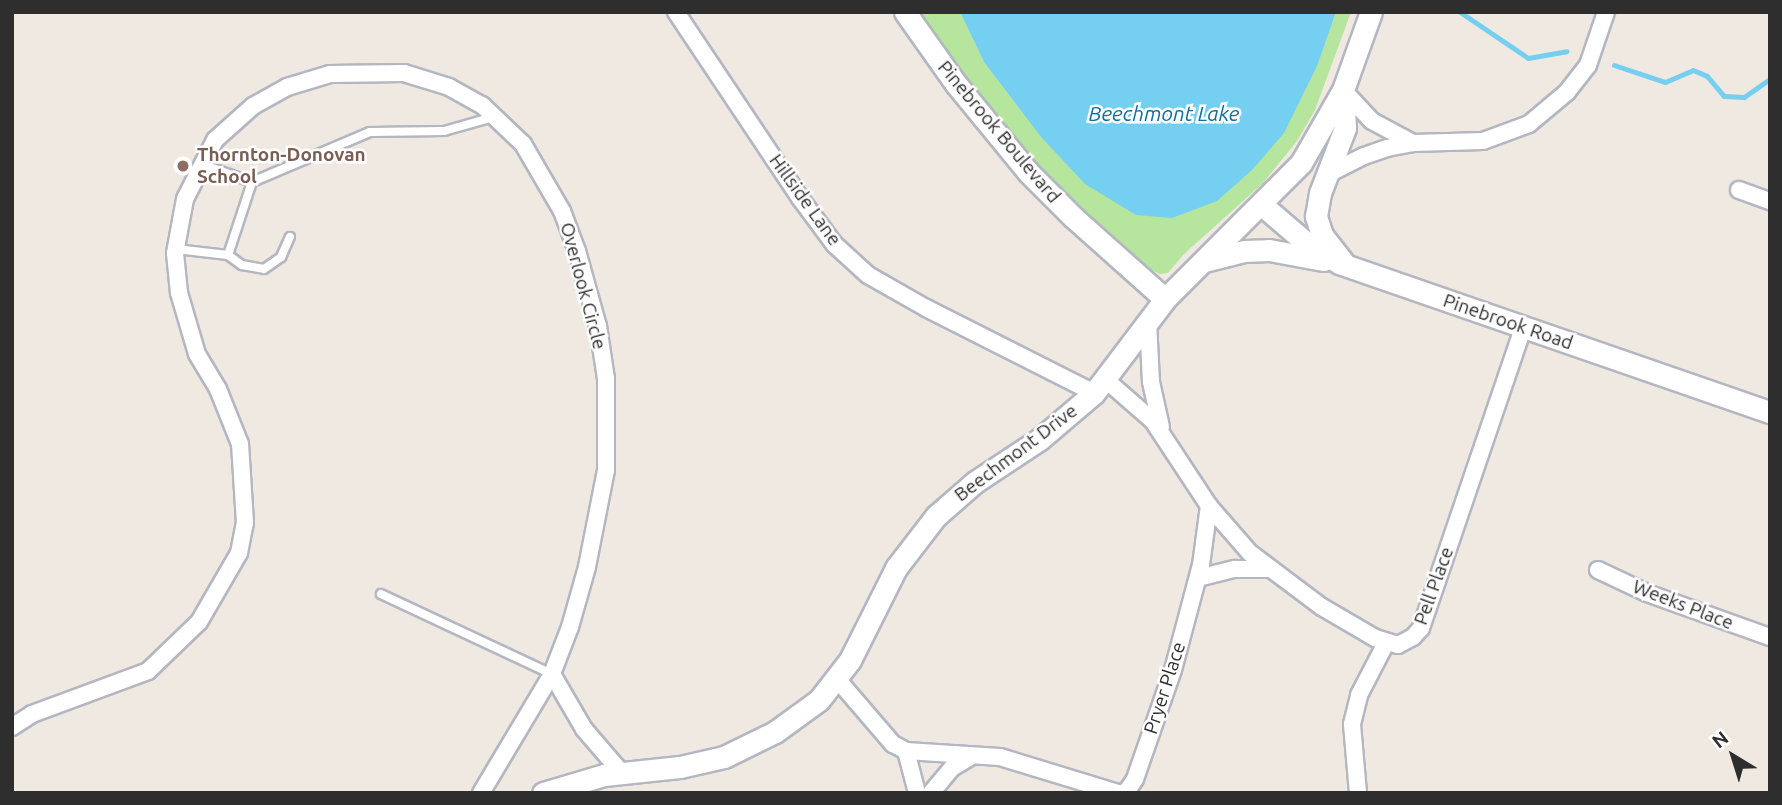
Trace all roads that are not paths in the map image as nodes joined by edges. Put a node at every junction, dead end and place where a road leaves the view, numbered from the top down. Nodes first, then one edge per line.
1 (676, 12) edge
2 (905, 12) edge
3 (1371, 12) edge
4 (1606, 12) edge
5 (1343, 90) junction
6 (494, 117) junction
7 (1413, 143) junction
8 (201, 164) junction
9 (1326, 175) junction
10 (252, 182) junction
11 (1739, 190) dead end
12 (1770, 201) edge
13 (1262, 205) junction
14 (290, 237) dead end
15 (176, 249) junction
16 (228, 255) junction
17 (1200, 262) junction
18 (1343, 265) junction
19 (1165, 299) junction
20 (1148, 320) junction
21 (1523, 328) junction
22 (1100, 386) junction
23 (1770, 412) edge
24 (1162, 433) junction
25 (1209, 506) junction
26 (1269, 569) junction
27 (1598, 570) dead end
28 (1198, 578) junction
29 (381, 594) dead end
30 (1770, 637) edge
31 (1386, 643) junction
32 (552, 674) junction
33 (837, 679) junction
34 (12, 727) edge
35 (906, 751) junction
36 (970, 756) junction
37 (621, 772) junction
38 (1125, 792) edge
39 (481, 793) edge
40 (543, 793) edge
41 (917, 793) edge
42 (931, 793) edge
43 (1358, 793) edge

1 - 22 street, Hillside Lane
2 - 19 street, Pinebrook Boulevard
3 - 5 street, Beechmont Drive
4 - 7 street
5 - 7 street
5 - 9 street
5 - 13 street, Beechmont Drive
6 - 8 street, Overlook Circle
6 - 10 lane
6 - 32 street, Overlook Circle
7 - 9 street
8 - 10 lane
8 - 15 street, Overlook Circle
9 - 18 street
10 - 16 lane
11 - 12 street
13 - 17 street, Beechmont Drive
13 - 18 street, Pinebrook Road
14 - 16 lane
15 - 16 lane
15 - 34 street, Overlook Circle
17 - 18 street
17 - 19 street, Beechmont Drive
18 - 21 street, Pinebrook Road
19 - 20 street, Beechmont Drive
20 - 22 street, Beechmont Drive
20 - 24 street
21 - 23 street, Pinebrook Road
21 - 31 street, Pell Place
22 - 24 street
22 - 33 street, Beechmont Drive
24 - 25 street
25 - 26 street
25 - 28 street, Pryer Place
26 - 28 street
26 - 31 street
27 - 30 street, Weeks Place
28 - 38 street, Pryer Place
29 - 32 lane
31 - 43 street
32 - 37 street
32 - 39 street, Overlook Circle
33 - 35 street
33 - 37 street, Beechmont Drive
35 - 36 street, Pryer Place
35 - 41 street
36 - 38 street, Pryer Place
36 - 42 street
37 - 40 street, Beechmont Drive

